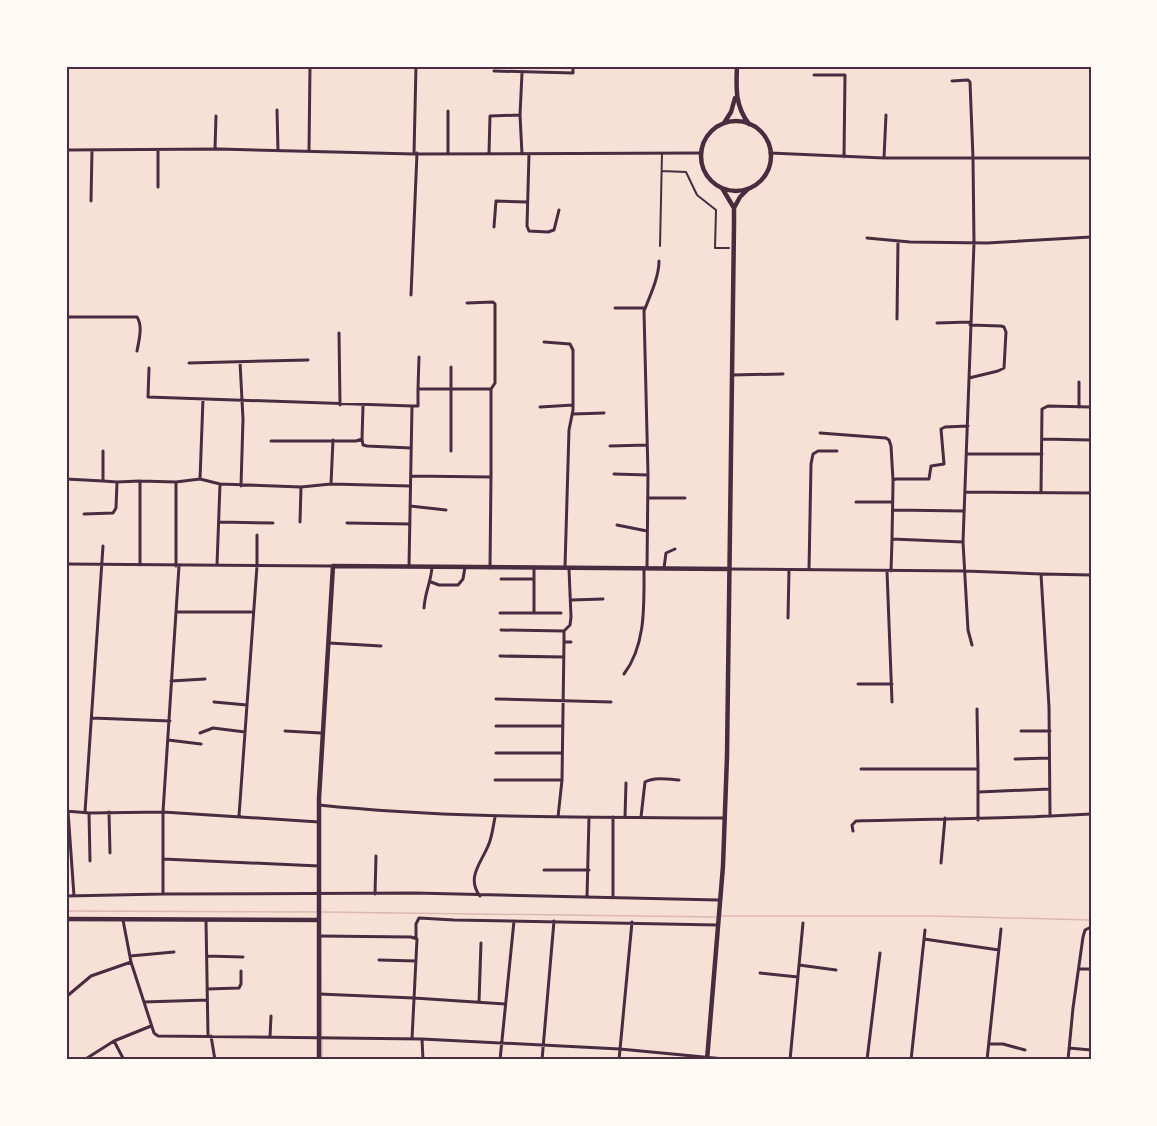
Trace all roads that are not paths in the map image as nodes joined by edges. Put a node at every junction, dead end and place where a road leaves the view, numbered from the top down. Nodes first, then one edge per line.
1 (310, 66) edge
2 (327, 66) edge
3 (416, 66) edge
4 (573, 66) edge
5 (737, 66) edge
6 (494, 71) dead end
7 (522, 73) junction
8 (814, 75) dead end
9 (952, 81) dead end
10 (736, 96) junction
11 (277, 110) dead end
12 (448, 111) dead end
13 (520, 115) junction
14 (886, 115) dead end
15 (216, 116) dead end
16 (723, 123) junction
17 (749, 124) junction
18 (215, 149) junction
19 (66, 150) edge
20 (92, 150) junction
21 (158, 150) junction
22 (278, 151) junction
23 (309, 151) junction
24 (448, 153) junction
25 (529, 153) junction
26 (662, 153) junction
27 (701, 153) junction
28 (770, 153) junction
29 (416, 154) junction
30 (489, 154) junction
31 (522, 154) junction
32 (844, 157) junction
33 (884, 158) junction
34 (974, 158) junction
35 (1091, 158) edge
36 (662, 171) junction
37 (158, 187) dead end
38 (750, 187) junction
39 (722, 188) junction
40 (91, 201) dead end
41 (527, 202) junction
42 (734, 208) junction
43 (559, 210) dead end
44 (494, 227) dead end
45 (1091, 237) edge
46 (867, 238) dead end
47 (898, 241) junction
48 (974, 243) junction
49 (660, 246) dead end
50 (729, 248) dead end
51 (659, 261) dead end
52 (411, 295) dead end
53 (467, 303) dead end
54 (615, 308) dead end
55 (645, 308) junction
56 (66, 317) edge
57 (897, 319) dead end
58 (937, 323) dead end
59 (970, 323) junction
60 (339, 333) dead end
61 (544, 342) dead end
62 (137, 351) dead end
63 (419, 357) dead end
64 (308, 360) dead end
65 (240, 362) junction
66 (189, 363) dead end
67 (452, 367) dead end
68 (149, 368) dead end
69 (783, 374) dead end
70 (732, 375) junction
71 (969, 378) junction
72 (1079, 382) dead end
73 (418, 389) junction
74 (452, 389) junction
75 (491, 389) junction
76 (203, 399) junction
77 (242, 400) junction
78 (340, 405) junction
79 (573, 405) junction
80 (363, 406) junction
81 (412, 406) junction
82 (540, 407) dead end
83 (1079, 407) junction
84 (1091, 407) edge
85 (604, 413) dead end
86 (573, 414) junction
87 (968, 426) junction
88 (820, 433) dead end
89 (1042, 439) junction
90 (333, 440) junction
91 (362, 440) junction
92 (1091, 440) edge
93 (271, 441) dead end
94 (647, 445) junction
95 (610, 446) dead end
96 (67, 448) edge
97 (411, 448) junction
98 (103, 451) dead end
99 (451, 451) dead end
100 (837, 451) dead end
101 (967, 454) junction
102 (1042, 454) junction
103 (66, 461) edge
104 (615, 474) dead end
105 (648, 475) junction
106 (411, 476) junction
107 (491, 477) junction
108 (66, 479) edge
109 (200, 479) junction
110 (893, 480) junction
111 (103, 481) junction
112 (140, 481) junction
113 (117, 482) junction
114 (176, 482) junction
115 (220, 483) junction
116 (332, 484) junction
117 (241, 486) junction
118 (410, 486) junction
119 (301, 487) junction
120 (965, 492) junction
121 (1041, 493) junction
122 (1091, 494) edge
123 (647, 498) junction
124 (685, 498) dead end
125 (856, 502) dead end
126 (892, 502) junction
127 (410, 506) junction
128 (446, 510) dead end
129 (893, 510) junction
130 (964, 511) junction
131 (84, 514) dead end
132 (219, 522) junction
133 (300, 522) dead end
134 (273, 523) dead end
135 (347, 523) dead end
136 (410, 524) junction
137 (617, 525) dead end
138 (647, 531) junction
139 (256, 535) dead end
140 (892, 539) junction
141 (963, 542) junction
142 (103, 546) dead end
143 (675, 549) dead end
144 (66, 564) edge
145 (101, 565) junction
146 (140, 566) junction
147 (177, 566) junction
148 (217, 566) junction
149 (257, 566) junction
150 (333, 566) junction
151 (409, 567) junction
152 (432, 567) junction
153 (465, 567) junction
154 (490, 568) junction
155 (534, 568) junction
156 (567, 569) junction
157 (729, 569) junction
158 (645, 570) junction
159 (664, 570) junction
160 (789, 570) junction
161 (810, 570) junction
162 (889, 571) junction
163 (965, 571) junction
164 (1041, 574) junction
165 (1091, 575) edge
166 (501, 579) dead end
167 (534, 579) junction
168 (431, 582) junction
169 (603, 599) dead end
170 (571, 600) junction
171 (424, 608) dead end
172 (176, 612) junction
173 (253, 612) junction
174 (500, 613) dead end
175 (534, 613) junction
176 (561, 613) dead end
177 (788, 618) dead end
178 (501, 630) dead end
179 (564, 631) junction
180 (564, 642) junction
181 (571, 642) dead end
182 (329, 643) junction
183 (972, 645) dead end
184 (381, 646) dead end
185 (500, 656) dead end
186 (564, 657) junction
187 (624, 674) dead end
188 (206, 679) dead end
189 (171, 681) junction
190 (858, 684) dead end
191 (892, 684) junction
192 (496, 699) dead end
193 (562, 700) junction
194 (214, 702) dead end
195 (611, 702) dead end
196 (892, 702) dead end
197 (247, 705) junction
198 (977, 710) dead end
199 (92, 718) junction
200 (170, 721) junction
201 (496, 726) dead end
202 (563, 726) junction
203 (285, 731) dead end
204 (1020, 731) dead end
205 (1050, 731) junction
206 (245, 732) junction
207 (200, 733) dead end
208 (321, 733) junction
209 (168, 740) junction
210 (201, 744) dead end
211 (496, 753) dead end
212 (562, 753) junction
213 (1049, 758) junction
214 (1015, 759) dead end
215 (861, 769) dead end
216 (978, 769) junction
217 (495, 780) dead end
218 (562, 780) junction
219 (679, 780) dead end
220 (626, 783) dead end
221 (1049, 789) junction
222 (978, 792) junction
223 (319, 806) junction
224 (67, 811) edge
225 (87, 812) junction
226 (109, 812) junction
227 (164, 812) junction
228 (1091, 814) edge
229 (239, 816) junction
230 (1051, 816) junction
231 (495, 817) junction
232 (558, 817) junction
233 (589, 817) junction
234 (613, 817) junction
235 (625, 817) junction
236 (640, 818) junction
237 (724, 818) junction
238 (945, 818) junction
239 (978, 820) junction
240 (319, 822) junction
241 (853, 831) dead end
242 (110, 853) dead end
243 (376, 856) dead end
244 (163, 859) junction
245 (90, 861) dead end
246 (941, 863) dead end
247 (319, 866) junction
248 (544, 870) dead end
249 (589, 870) junction
250 (163, 894) junction
251 (319, 894) junction
252 (375, 894) junction
253 (66, 896) edge
254 (74, 896) junction
255 (480, 896) junction
256 (587, 897) junction
257 (613, 897) junction
258 (718, 900) junction
259 (123, 918) junction
260 (319, 918) junction
261 (66, 919) edge
262 (206, 920) junction
263 (514, 921) junction
264 (554, 921) junction
265 (632, 922) junction
266 (803, 923) dead end
267 (717, 924) junction
268 (1091, 927) edge
269 (1001, 929) dead end
270 (925, 930) dead end
271 (319, 936) junction
272 (416, 938) junction
273 (924, 939) junction
274 (481, 943) dead end
275 (999, 950) junction
276 (174, 952) dead end
277 (880, 952) dead end
278 (130, 956) junction
279 (207, 956) junction
280 (243, 957) dead end
281 (379, 960) dead end
282 (416, 961) junction
283 (131, 962) junction
284 (799, 965) junction
285 (1078, 969) junction
286 (1091, 969) edge
287 (836, 970) dead end
288 (241, 971) dead end
289 (760, 973) dead end
290 (798, 977) junction
291 (207, 989) junction
292 (319, 994) junction
293 (66, 997) edge
294 (414, 998) junction
295 (207, 1000) junction
296 (144, 1002) junction
297 (479, 1002) junction
298 (505, 1004) junction
299 (271, 1016) dead end
300 (151, 1026) junction
301 (209, 1036) junction
302 (270, 1037) junction
303 (319, 1038) junction
304 (412, 1039) junction
305 (422, 1039) junction
306 (114, 1041) junction
307 (502, 1043) junction
308 (989, 1044) junction
309 (543, 1045) junction
310 (1069, 1048) junction
311 (620, 1049) junction
312 (1025, 1050) dead end
313 (1091, 1050) edge
314 (707, 1058) edge
315 (84, 1060) edge
316 (124, 1060) edge
317 (216, 1060) edge
318 (319, 1060) edge
319 (423, 1060) edge
320 (500, 1060) edge
321 (542, 1060) edge
322 (619, 1060) edge
323 (735, 1060) edge
324 (790, 1060) edge
325 (867, 1060) edge
326 (910, 1060) edge
327 (987, 1060) edge
328 (1068, 1060) edge

1 - 23 street
2 - 3 street
3 - 29 street
4 - 7 street
5 - 10 street
6 - 7 street
7 - 13 street
8 - 32 street
9 - 34 street
10 - 16 street
10 - 17 street
11 - 22 street
12 - 24 street
13 - 30 street
13 - 31 street
14 - 33 street
15 - 18 street
16 - 17 street
16 - 27 street
17 - 28 street
18 - 21 street
18 - 22 street
19 - 20 street
20 - 21 street
20 - 40 street
21 - 37 street
22 - 23 street
23 - 29 street
24 - 29 street
24 - 30 street
25 - 26 street
25 - 31 street
25 - 41 street
26 - 27 street
26 - 36 street
27 - 39 street
28 - 32 street
28 - 38 street
29 - 52 street
30 - 31 street
32 - 33 street
33 - 34 street
34 - 35 street
34 - 48 street
36 - 49 street
36 - 50 street
38 - 39 street
38 - 42 street
39 - 42 street
41 - 43 street
41 - 44 street
42 - 70 street
45 - 48 street
46 - 47 street
47 - 48 street
47 - 57 street
48 - 59 street
51 - 55 street
53 - 75 street
54 - 55 street
55 - 94 street
56 - 62 street
58 - 59 street
59 - 71 street
59 - 71 street
60 - 78 street
61 - 79 street
63 - 73 street
64 - 65 street
65 - 66 street
65 - 77 street
67 - 74 street
68 - 76 street
69 - 70 street
70 - 157 street
71 - 87 street
72 - 83 street
73 - 74 street
73 - 81 street
74 - 75 street
74 - 99 street
75 - 107 street
76 - 77 street
76 - 109 street
77 - 78 street
77 - 117 street
78 - 80 street
79 - 82 street
79 - 86 street
80 - 81 street
80 - 91 street
81 - 97 street
83 - 84 street
83 - 89 street
85 - 86 street
86 - 156 street
87 - 101 street
87 - 110 street
88 - 110 street
89 - 92 street
89 - 102 street
90 - 91 street
90 - 93 street
90 - 116 street
91 - 97 street
94 - 95 street
94 - 105 street
96 - 103 street
97 - 106 street
98 - 111 street
100 - 161 street
101 - 102 street
101 - 120 street
102 - 121 street
104 - 105 street
105 - 123 street
106 - 107 street
106 - 118 street
107 - 154 street
108 - 111 street
109 - 114 street
109 - 115 street
110 - 126 street
111 - 113 street
112 - 113 street
112 - 114 street
112 - 146 street
113 - 131 street
114 - 147 street
115 - 117 street
115 - 132 street
116 - 118 street
116 - 119 street
117 - 119 street
118 - 127 street
119 - 133 street
120 - 121 street
120 - 130 street
121 - 122 street
123 - 124 street
123 - 138 street
125 - 126 street
126 - 129 street
127 - 128 street
127 - 136 street
129 - 130 street
129 - 140 street
130 - 141 street
132 - 134 street
132 - 148 street
135 - 136 street
136 - 151 street
137 - 138 street
138 - 158 street
139 - 149 street
140 - 141 street
140 - 162 street
141 - 163 street
142 - 145 street
143 - 159 street
144 - 145 street
145 - 146 street
145 - 199 street
146 - 147 street
147 - 148 street
147 - 172 street
148 - 149 street
149 - 150 street
149 - 173 street
150 - 151 street
150 - 182 street
151 - 152 street
152 - 153 street
152 - 168 street
153 - 154 street
153 - 168 street
154 - 155 street
155 - 156 street
155 - 167 street
156 - 158 street
156 - 170 street
157 - 159 street
157 - 160 street
157 - 237 street
158 - 159 street
158 - 187 street
160 - 161 street
160 - 177 street
161 - 162 street
162 - 163 street
162 - 191 street
163 - 164 street
163 - 183 street
164 - 165 street
164 - 205 street
166 - 167 street
167 - 175 street
168 - 171 street
169 - 170 street
170 - 179 street
172 - 173 street
172 - 189 street
173 - 197 street
174 - 175 street
175 - 176 street
178 - 179 street
179 - 180 street
180 - 181 street
180 - 186 street
182 - 184 street
182 - 208 street
185 - 186 street
186 - 193 street
188 - 189 street
189 - 200 street
190 - 191 street
191 - 196 street
192 - 193 street
193 - 195 street
193 - 202 street
194 - 197 street
197 - 206 street
198 - 216 street
199 - 200 street
199 - 225 street
200 - 209 street
201 - 202 street
202 - 212 street
203 - 208 street
204 - 205 street
205 - 213 street
206 - 207 street
206 - 229 street
208 - 223 street
209 - 210 street
209 - 227 street
211 - 212 street
212 - 218 street
213 - 214 street
213 - 221 street
215 - 216 street
216 - 222 street
217 - 218 street
218 - 232 street
219 - 236 street
220 - 235 street
221 - 222 street
221 - 230 street
222 - 239 street
223 - 231 street
223 - 240 street
224 - 225 street
224 - 254 street
225 - 226 street
225 - 245 street
226 - 227 street
226 - 242 street
227 - 229 street
227 - 244 street
228 - 230 street
229 - 240 street
230 - 239 street
231 - 232 street
231 - 255 street
232 - 233 street
233 - 234 street
233 - 249 street
234 - 235 street
234 - 257 street
235 - 236 street
236 - 237 street
237 - 258 street
238 - 239 street
238 - 241 street
238 - 246 street
240 - 247 street
243 - 252 street
244 - 247 street
244 - 250 street
247 - 251 street
248 - 249 street
249 - 256 street
250 - 251 street
250 - 254 street
251 - 252 street
251 - 260 street
252 - 255 street
253 - 254 street
255 - 256 street
256 - 257 street
257 - 258 street
258 - 267 street
259 - 261 street
259 - 262 street
259 - 278 street
260 - 262 street
260 - 271 street
262 - 279 street
263 - 264 street
263 - 272 street
263 - 298 street
264 - 265 street
264 - 309 street
265 - 267 street
265 - 311 street
266 - 284 street
267 - 314 street
268 - 285 street
269 - 275 street
270 - 273 street
271 - 272 street
271 - 292 street
272 - 282 street
273 - 275 street
273 - 326 street
274 - 297 street
275 - 308 street
276 - 278 street
277 - 325 street
278 - 283 street
279 - 280 street
279 - 291 street
281 - 282 street
282 - 294 street
283 - 293 street
283 - 296 street
284 - 287 street
284 - 290 street
285 - 286 street
285 - 310 street
288 - 291 street
289 - 290 street
290 - 324 street
291 - 295 street
292 - 294 street
292 - 303 street
294 - 297 street
294 - 304 street
295 - 296 street
295 - 301 street
296 - 300 street
297 - 298 street
298 - 307 street
299 - 302 street
300 - 301 street
300 - 306 street
301 - 302 street
301 - 317 street
302 - 303 street
303 - 304 street
303 - 318 street
304 - 305 street
305 - 307 street
305 - 319 street
306 - 315 street
306 - 316 street
307 - 309 street
307 - 320 street
308 - 312 street
308 - 327 street
309 - 311 street
309 - 321 street
310 - 313 street
310 - 328 street
311 - 314 street
311 - 322 street
314 - 323 street

